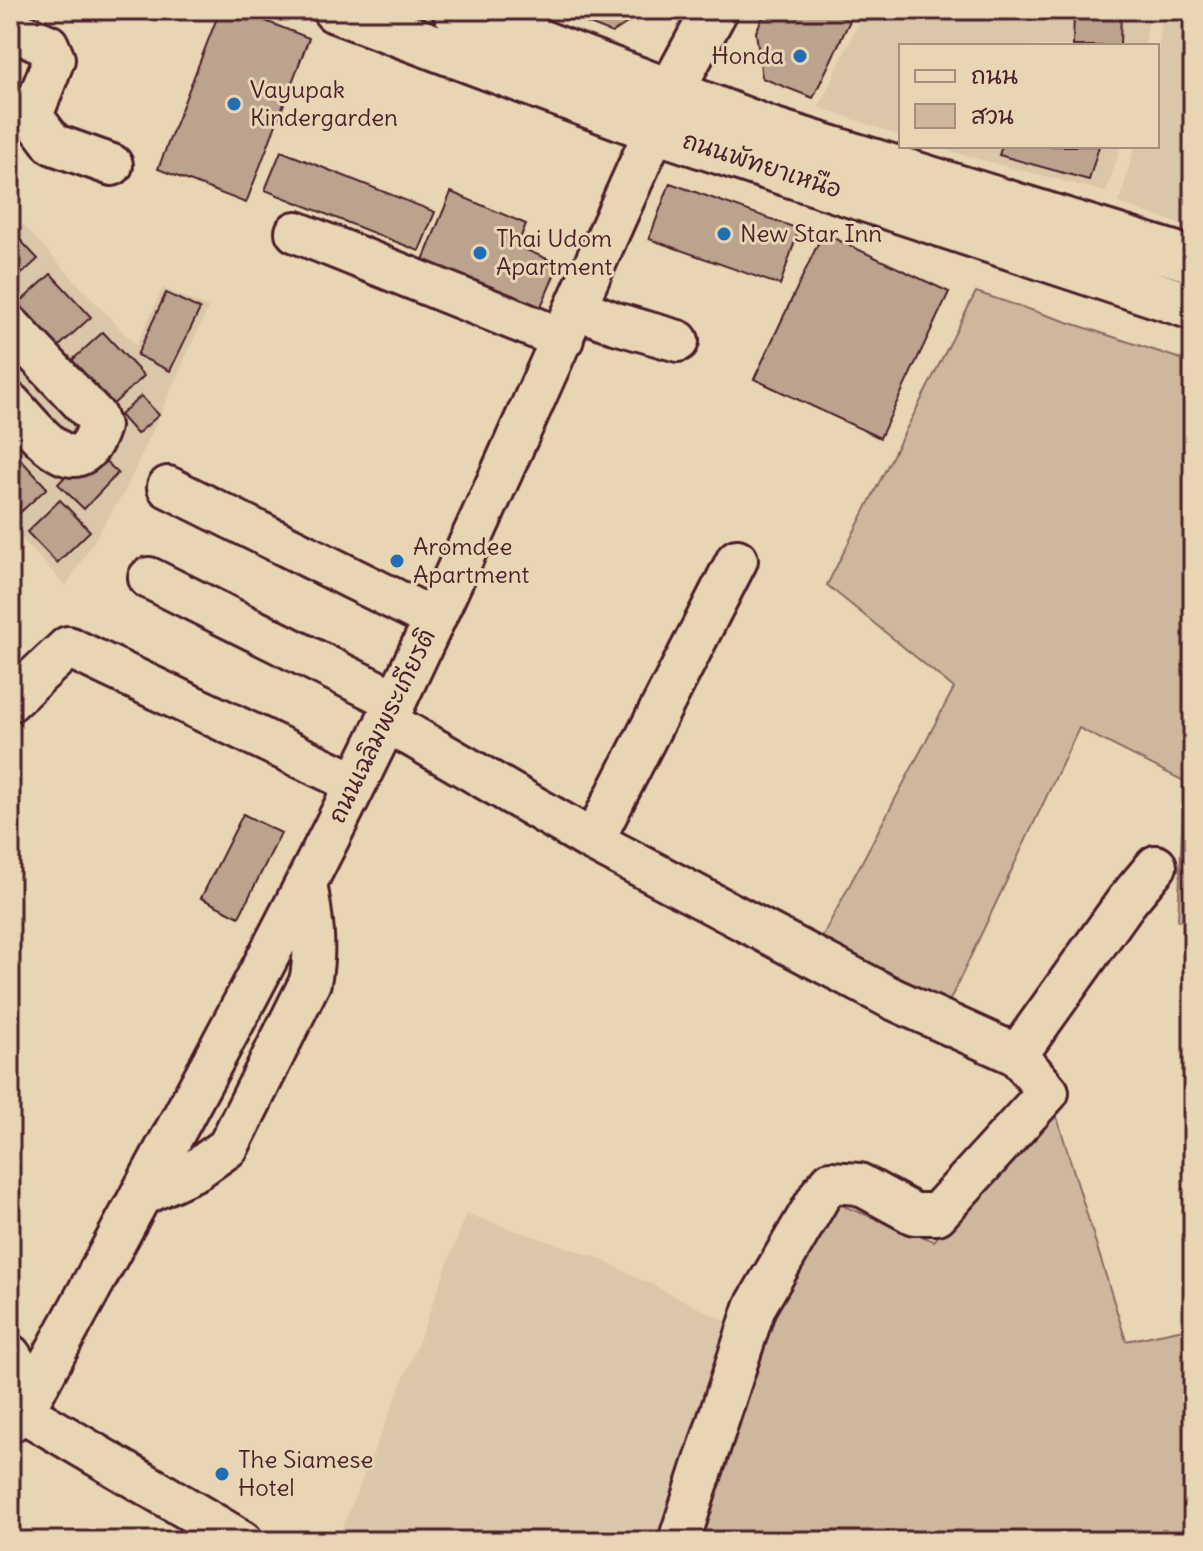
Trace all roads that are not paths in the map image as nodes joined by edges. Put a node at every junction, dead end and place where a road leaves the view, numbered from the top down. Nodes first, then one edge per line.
1 (335, 10) edge
2 (455, 10) edge
3 (715, 10) edge
4 (10, 29) edge
5 (21, 111) edge
6 (662, 111) junction
7 (112, 165) dead end
8 (296, 232) dead end
9 (1193, 260) edge
10 (1193, 307) edge
11 (569, 323) junction
12 (10, 326) edge
13 (678, 341) dead end
14 (10, 403) edge
15 (168, 487) dead end
16 (737, 560) dead end
17 (149, 578) dead end
18 (434, 619) junction
19 (10, 701) edge
20 (391, 711) junction
21 (355, 783) junction
22 (593, 841) junction
23 (1156, 866) dead end
24 (306, 883) junction
25 (1017, 1055) junction
26 (140, 1196) junction
27 (10, 1355) edge
28 (22, 1408) edge
29 (203, 1530) edge
30 (242, 1541) edge
31 (679, 1541) edge

1 - 6 main road, ถนนพัทยาเหนือ
2 - 6 main road, ถนนพัทยาเหนือ
3 - 6 main road, ถนนเฉลิมพระเกียรติ
4 - 5 street
5 - 7 street
6 - 9 main road, ถนนพัทยาเหนือ
6 - 10 main road, ถนนพัทยาเหนือ
6 - 11 street, ถนนเฉลิมพระเกียรติ
8 - 11 street
11 - 13 street
11 - 18 street, ถนนเฉลิมพระเกียรติ
12 - 14 street
15 - 18 street
16 - 22 street
17 - 20 street
18 - 20 street, ถนนเฉลิมพระเกียรติ
19 - 21 street
20 - 21 street, ถนนเฉลิมพระเกียรติ
20 - 22 street
21 - 24 street, ถนนเฉลิมพระเกียรติ
22 - 25 street
23 - 25 street
24 - 26 street, ถนนเฉลิมพระเกียรติ
24 - 26 street
25 - 31 street
26 - 28 street, ถนนเฉลิมพระเกียรติ
27 - 28 street
28 - 29 street
29 - 30 street

